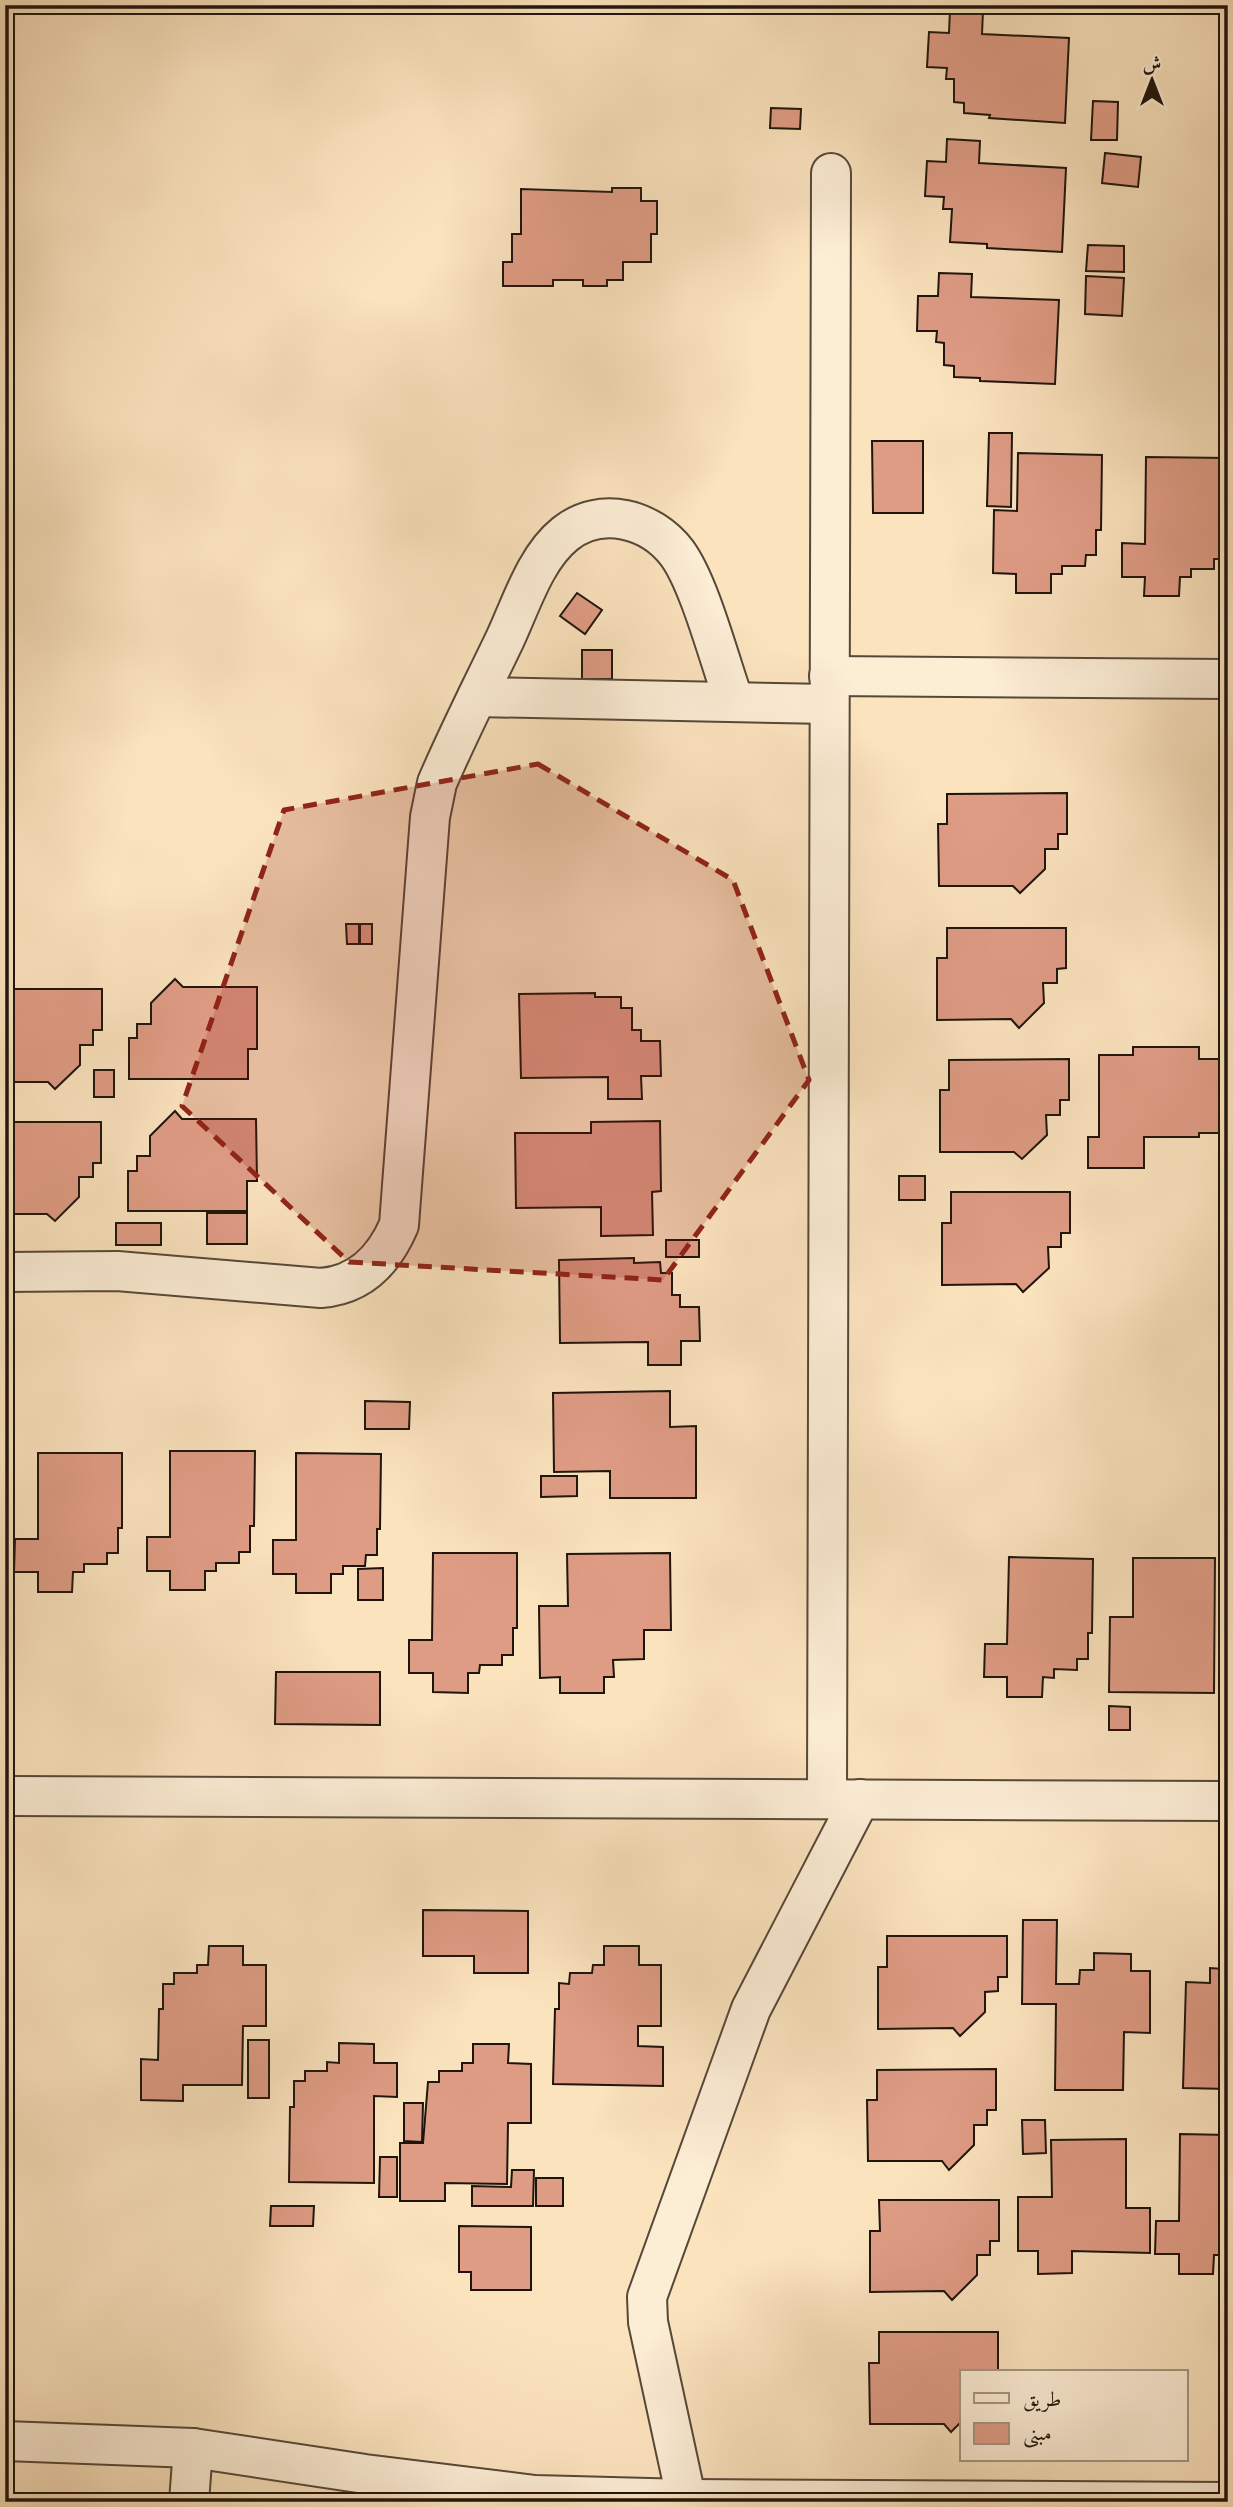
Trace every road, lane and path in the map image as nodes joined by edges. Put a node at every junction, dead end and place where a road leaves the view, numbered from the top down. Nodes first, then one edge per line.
1 (831, 173) dead end
2 (1228, 679) edge
3 (829, 690) junction
4 (477, 697) junction
5 (734, 701) junction
6 (5, 1272) edge
7 (5, 1796) edge
8 (844, 1799) junction
9 (1228, 1801) edge
10 (5, 2441) edge
11 (193, 2448) junction
12 (687, 2501) edge
13 (1228, 2501) edge
14 (188, 2502) edge

1 - 3 street
2 - 3 street
3 - 5 street
3 - 8 street
4 - 5 street
4 - 5 street
4 - 6 street
7 - 8 street
8 - 9 street
8 - 12 street
10 - 11 street
11 - 12 street
11 - 14 street
12 - 13 street

